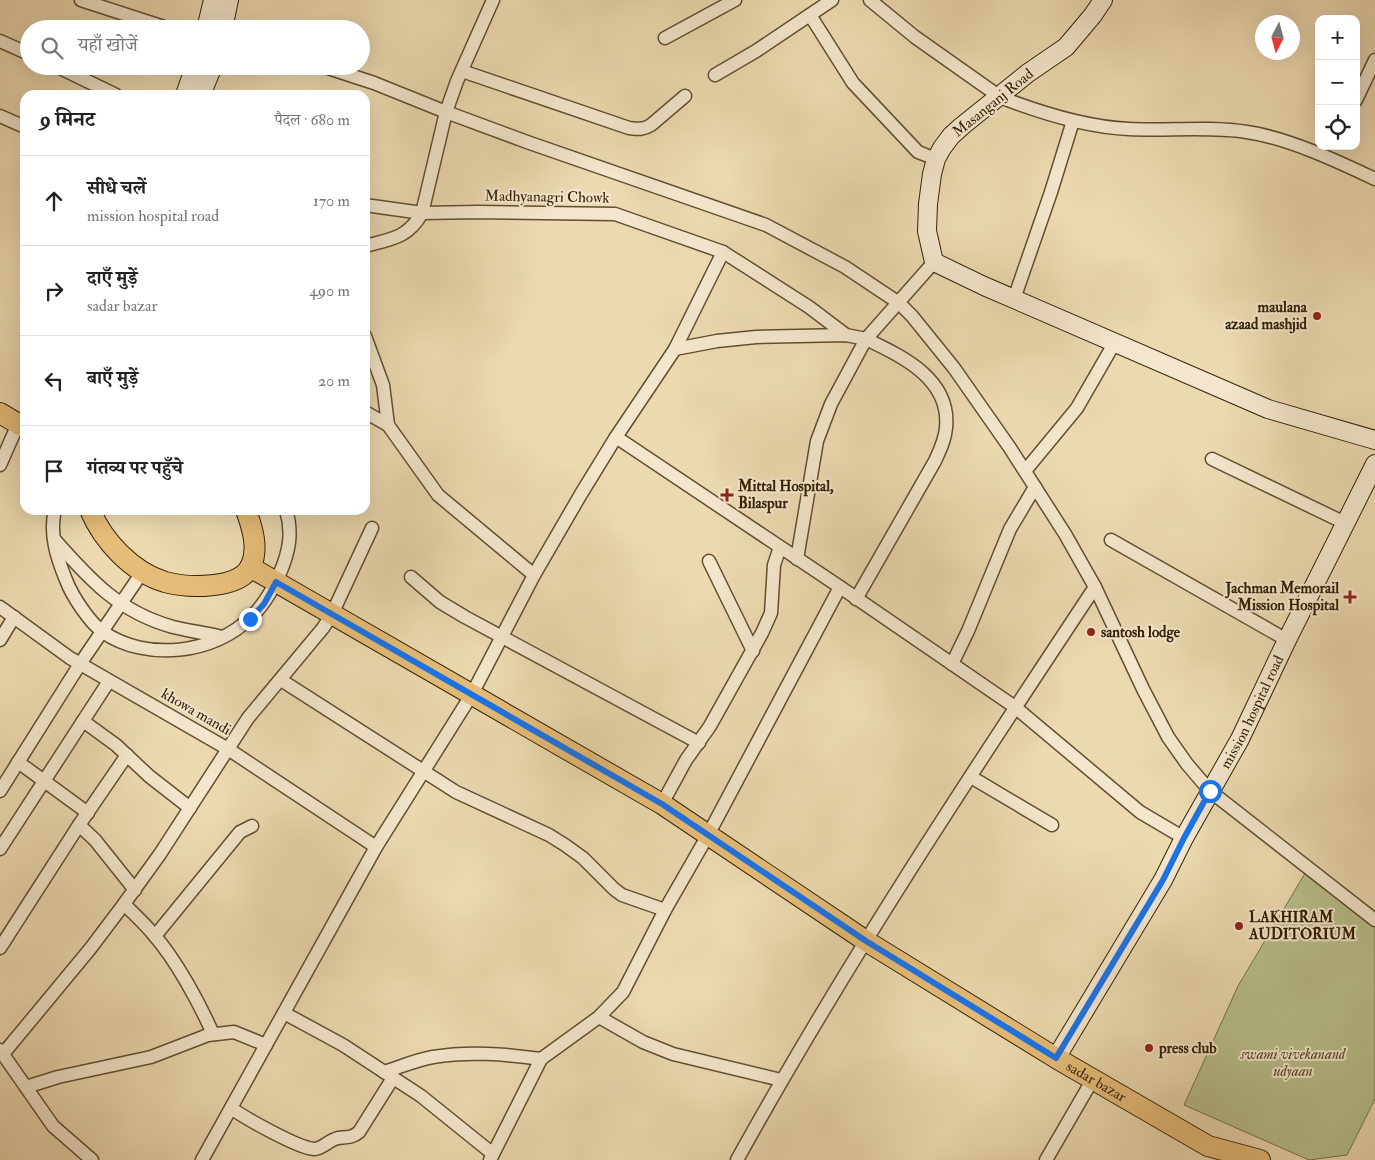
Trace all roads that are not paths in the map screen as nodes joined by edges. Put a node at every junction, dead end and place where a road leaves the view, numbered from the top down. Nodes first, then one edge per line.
1 (82, 0) edge
2 (213, 0) edge
3 (229, 0) edge
4 (493, 0) edge
5 (735, 0) edge
6 (832, 0) edge
7 (870, 0) edge
8 (1102, 0) edge
9 (810, 15) junction
10 (143, 20) edge
11 (208, 20) edge
12 (225, 20) edge
13 (665, 38) dead end
14 (0, 41) edge
15 (20, 50) edge
16 (1375, 60) edge
17 (462, 71) junction
18 (75, 75) edge
19 (192, 75) edge
20 (209, 75) edge
21 (350, 75) edge
22 (715, 75) dead end
23 (106, 90) edge
24 (187, 90) edge
25 (203, 90) edge
26 (1360, 92) edge
27 (685, 96) dead end
28 (1000, 97) junction
29 (446, 112) junction
30 (0, 116) edge
31 (1073, 120) junction
32 (20, 125) edge
33 (1328, 151) edge
34 (936, 159) junction
35 (1375, 179) edge
36 (370, 206) edge
37 (422, 214) junction
38 (370, 245) edge
39 (724, 252) junction
40 (934, 262) junction
41 (1014, 299) junction
42 (899, 303) junction
43 (846, 336) junction
44 (866, 339) junction
45 (1114, 342) junction
46 (674, 349) junction
47 (370, 350) edge
48 (0, 413) edge
49 (370, 415) edge
50 (20, 420) edge
51 (388, 425) junction
52 (20, 427) edge
53 (616, 438) junction
54 (1375, 440) edge
55 (1212, 459) dead end
56 (1375, 464) edge
57 (0, 465) edge
58 (1025, 471) junction
59 (1035, 487) junction
60 (55, 515) edge
61 (92, 515) edge
62 (248, 515) edge
63 (287, 515) edge
64 (1345, 523) junction
65 (372, 528) dead end
66 (53, 538) junction
67 (1110, 540) dead end
68 (780, 547) junction
69 (797, 558) junction
70 (709, 561) dead end
71 (250, 567) junction
72 (143, 571) junction
73 (534, 575) junction
74 (411, 577) dead end
75 (276, 582) junction
76 (840, 587) junction
77 (1095, 587) junction
78 (856, 599) junction
79 (120, 604) junction
80 (0, 606) edge
81 (332, 614) junction
82 (14, 617) junction
83 (102, 631) junction
84 (222, 636) junction
85 (501, 638) junction
86 (0, 640) edge
87 (1287, 640) junction
88 (753, 651) junction
89 (80, 664) junction
90 (952, 664) junction
91 (282, 680) junction
92 (109, 681) junction
93 (472, 694) junction
94 (1015, 707) junction
95 (83, 721) junction
96 (699, 743) junction
97 (228, 749) junction
98 (127, 755) junction
99 (18, 762) junction
100 (422, 771) junction
101 (971, 777) junction
102 (4, 778) edge
103 (45, 781) junction
104 (1210, 791) junction
105 (0, 792) edge
106 (662, 804) junction
107 (190, 808) junction
108 (88, 813) junction
109 (78, 825) junction
110 (1052, 825) dead end
111 (252, 826) dead end
112 (708, 836) junction
113 (1184, 838) junction
114 (376, 847) junction
115 (0, 850) edge
116 (135, 890) junction
117 (124, 904) junction
118 (665, 910) junction
119 (1375, 920) edge
120 (155, 936) junction
121 (866, 941) junction
122 (0, 948) edge
123 (284, 1013) junction
124 (598, 1017) junction
125 (213, 1034) junction
126 (266, 1044) junction
127 (2, 1052) edge
128 (1056, 1058) junction
129 (541, 1059) junction
130 (389, 1075) junction
131 (1092, 1079) junction
132 (781, 1080) junction
133 (26, 1087) junction
134 (231, 1108) junction
135 (492, 1157) edge
136 (92, 1160) edge
137 (202, 1160) edge
138 (737, 1160) edge
139 (1046, 1160) edge
140 (1258, 1160) edge

1 - 10 street
2 - 11 street
3 - 12 street
4 - 17 street
5 - 13 street
6 - 9 street
7 - 28 street
8 - 28 street, Masanganj Road
9 - 22 street
9 - 34 street
14 - 15 street
16 - 26 street
17 - 27 street
17 - 29 street
18 - 23 street
19 - 24 street
20 - 25 street
21 - 29 street
28 - 31 street
28 - 34 street, Masanganj Road
29 - 37 street
29 - 42 street
30 - 32 street
31 - 33 street
31 - 41 street
33 - 35 street
34 - 40 street, Masanganj Road
36 - 37 street, Madhyanagri Chowk
37 - 38 street
37 - 39 street, Madhyanagri Chowk
39 - 43 street, Madhyanagri Chowk
39 - 46 street
40 - 41 street
40 - 42 street
41 - 45 street
42 - 44 street
42 - 58 street
43 - 44 street
43 - 46 street
44 - 69 street
44 - 78 street
45 - 54 street
45 - 58 street
46 - 53 street
47 - 51 street
48 - 50 main road
49 - 51 street
51 - 73 street
52 - 57 street
53 - 68 street
53 - 73 street
55 - 64 street
56 - 64 street, mission hospital road
58 - 59 street
59 - 77 street
59 - 90 street
60 - 66 street
61 - 72 main road
62 - 71 main road
63 - 75 street
64 - 87 street, mission hospital road
65 - 81 street
66 - 79 street
66 - 83 street
67 - 87 street
68 - 69 street
68 - 88 street
69 - 76 street
70 - 88 street
71 - 72 main road
71 - 75 main road, sadar bazar
72 - 79 street
73 - 85 street
74 - 85 street
75 - 81 main road, sadar bazar
75 - 84 street
76 - 78 street
76 - 112 street
77 - 94 street
77 - 104 street
78 - 90 street
79 - 83 street
79 - 84 street
80 - 82 street, khowa mandi
81 - 91 street
81 - 93 main road, sadar bazar
82 - 86 street
82 - 89 street, khowa mandi
83 - 84 street
83 - 89 street
85 - 93 street
85 - 96 street
87 - 104 street, mission hospital road
88 - 96 street
89 - 92 street, khowa mandi
89 - 99 street
90 - 94 street
91 - 97 street
91 - 100 street
92 - 95 street
92 - 97 street, khowa mandi
93 - 100 street
93 - 106 main road, sadar bazar
94 - 101 street
94 - 113 street
95 - 98 street
95 - 103 street
96 - 106 street
97 - 107 street
97 - 114 street, khowa mandi
98 - 107 street
98 - 108 street
99 - 102 street
99 - 103 street
100 - 114 street
100 - 118 street
101 - 110 street
101 - 121 street
102 - 105 street
103 - 108 street
103 - 115 street
104 - 113 street, mission hospital road
104 - 119 street
106 - 112 main road, sadar bazar
107 - 116 street
108 - 109 street
109 - 116 street
109 - 122 street
111 - 120 street
112 - 118 street
112 - 121 main road, sadar bazar
113 - 128 street, mission hospital road
114 - 123 street
116 - 117 street
117 - 120 street
117 - 127 street
118 - 124 street
120 - 125 street
121 - 128 main road, sadar bazar
121 - 132 street
123 - 126 street
123 - 130 street
124 - 129 street
124 - 132 street
125 - 126 street
125 - 133 street
126 - 134 street
127 - 133 street
128 - 131 main road, sadar bazar
129 - 130 street
129 - 135 street
130 - 134 street
130 - 135 street
131 - 139 street
131 - 140 main road, sadar bazar
132 - 138 street
133 - 136 street
134 - 137 street

